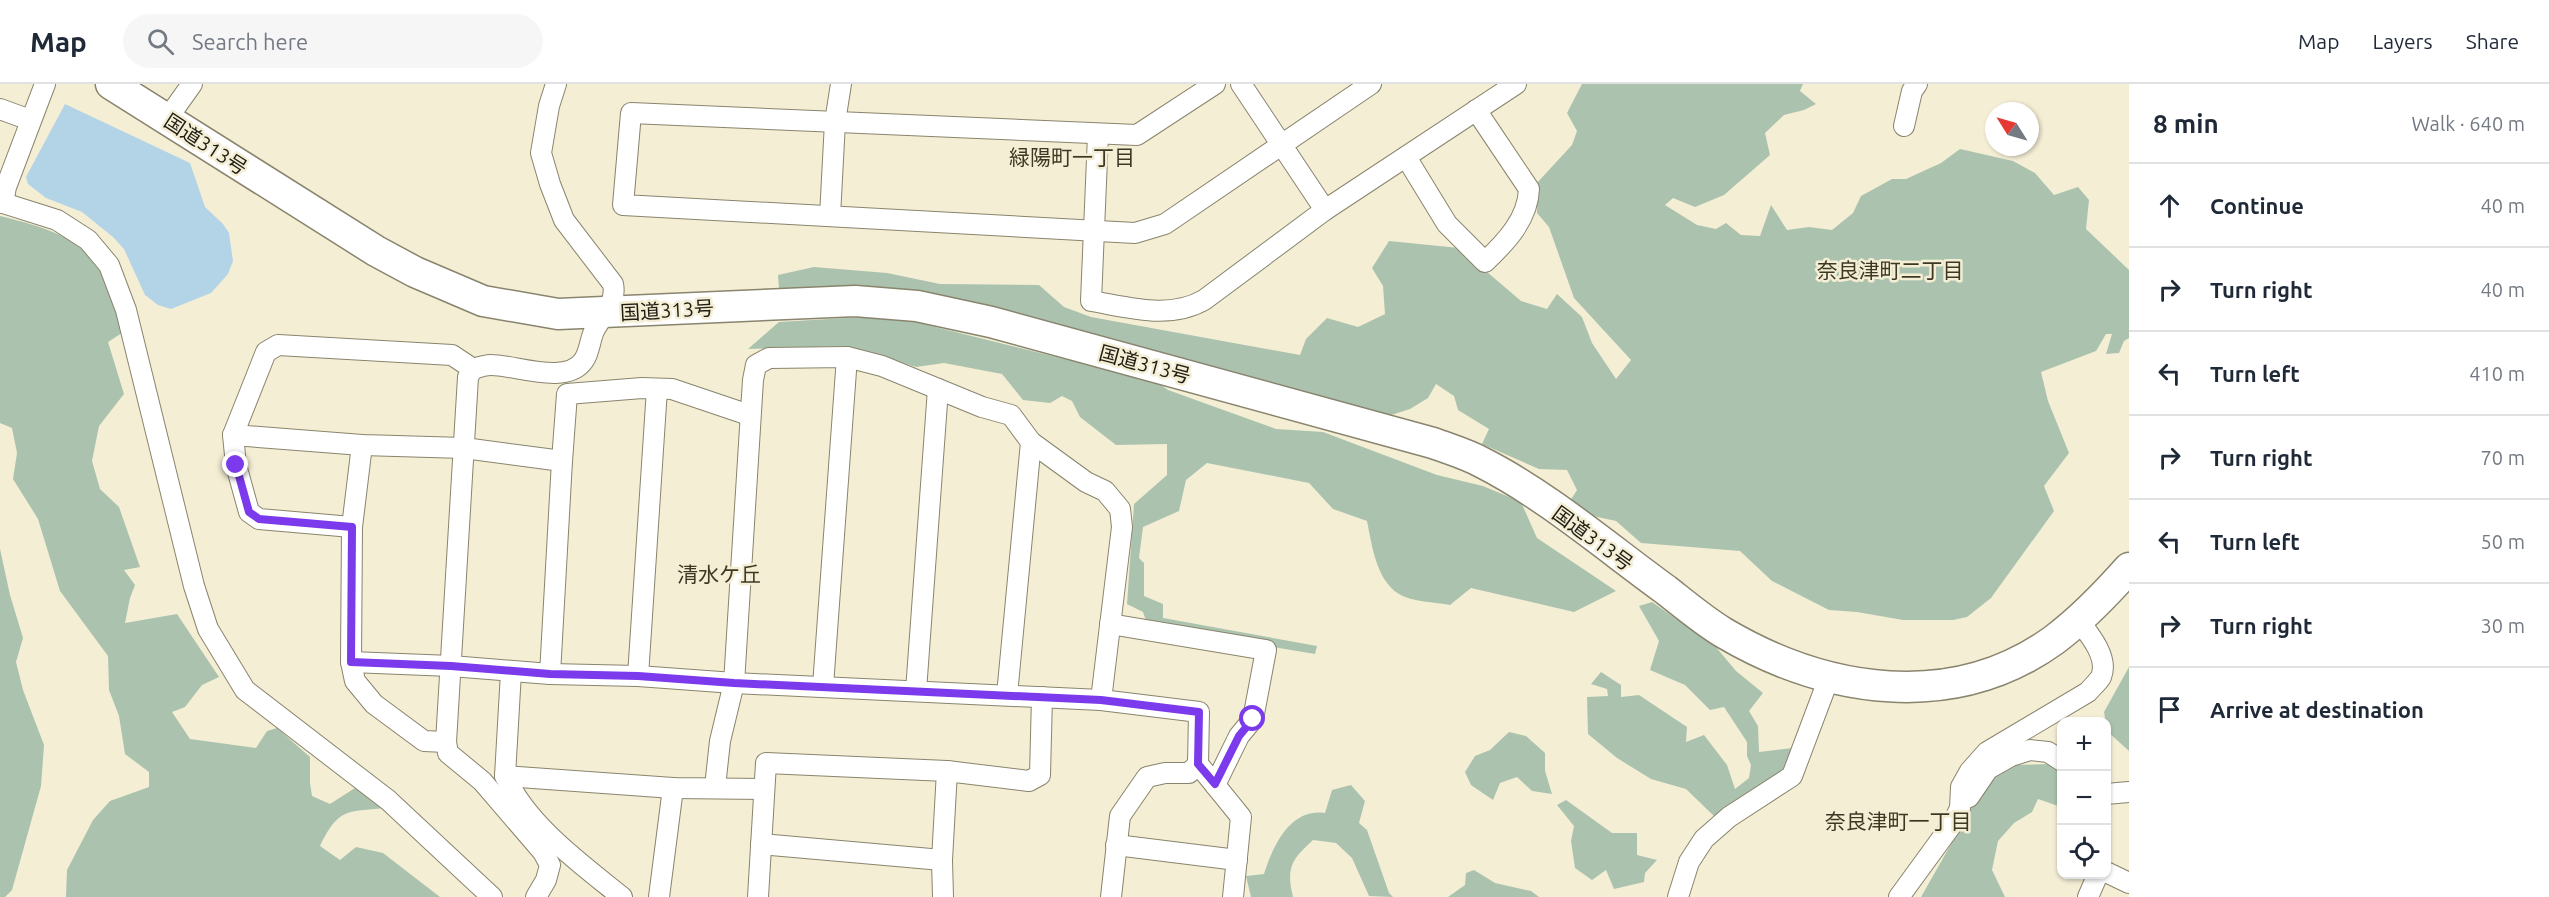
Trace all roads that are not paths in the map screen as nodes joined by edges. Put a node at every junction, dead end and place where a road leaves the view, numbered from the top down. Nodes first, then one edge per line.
1 (45, 84) edge
2 (111, 84) edge
3 (192, 84) edge
4 (556, 84) edge
5 (841, 84) edge
6 (1215, 84) edge
7 (1241, 84) edge
8 (1371, 84) edge
9 (1516, 84) edge
10 (1917, 84) edge
11 (173, 101) edge
12 (0, 109) edge
13 (1476, 110) junction
14 (30, 120) junction
15 (835, 122) junction
16 (1904, 126) dead end
17 (1098, 135) junction
18 (1281, 145) junction
19 (1406, 157) junction
20 (2, 202) edge
21 (1325, 210) junction
22 (830, 216) junction
23 (1094, 231) junction
24 (605, 314) junction
25 (847, 357) junction
26 (473, 369) junction
27 (657, 389) junction
28 (938, 389) junction
29 (749, 415) junction
30 (233, 435) junction
31 (1031, 442) junction
32 (362, 445) junction
33 (464, 448) junction
34 (562, 461) junction
35 (352, 527) junction
36 (2129, 568) edge
37 (2079, 621) junction
38 (1110, 624) junction
39 (351, 662) junction
40 (451, 666) junction
41 (510, 672) junction
42 (550, 674) junction
43 (638, 676) junction
44 (1826, 678) junction
45 (734, 683) junction
46 (823, 686) junction
47 (916, 691) junction
48 (1007, 695) junction
49 (1042, 697) junction
50 (1101, 700) junction
51 (446, 742) junction
52 (2057, 758) edge
53 (1198, 764) junction
54 (947, 771) junction
55 (505, 776) junction
56 (1215, 784) junction
57 (715, 787) junction
58 (673, 788) junction
59 (764, 789) junction
60 (2129, 792) edge
61 (2111, 794) edge
62 (1961, 800) junction
63 (761, 844) junction
64 (1116, 845) junction
65 (942, 860) junction
66 (1237, 860) junction
67 (2111, 874) edge
68 (2096, 879) edge
69 (2129, 883) edge
70 (492, 897) edge
71 (536, 897) edge
72 (622, 897) edge
73 (659, 897) edge
74 (758, 897) edge
75 (943, 897) edge
76 (1111, 897) edge
77 (1233, 897) edge
78 (1678, 897) edge
79 (1899, 897) edge
80 (2088, 897) edge

1 - 14 street
2 - 11 highway, 国道313号
3 - 11 street
4 - 24 street
5 - 15 street
6 - 17 street
7 - 18 street
8 - 18 street
9 - 13 street
10 - 16 street
11 - 24 highway, 国道313号
12 - 14 street
13 - 19 street
13 - 19 street
14 - 20 street
15 - 17 street
15 - 22 street
15 - 22 street
17 - 23 street
18 - 21 street
18 - 23 street
19 - 21 street
20 - 70 street
21 - 23 street
22 - 23 street
24 - 26 street
24 - 44 highway, 国道313号
25 - 28 street
25 - 29 street
25 - 46 street
26 - 30 street
26 - 33 street
27 - 29 street
27 - 34 street
27 - 43 street
28 - 31 street
28 - 47 street
29 - 45 street
30 - 32 street
30 - 35 street
31 - 38 street
31 - 48 street
32 - 33 street
32 - 35 street
33 - 34 street
33 - 40 street
34 - 42 street
35 - 39 street
36 - 37 highway, 国道313号
37 - 44 highway, 国道313号
37 - 62 street
38 - 50 street
38 - 56 street
39 - 40 street
39 - 51 street
40 - 41 street
40 - 51 street
41 - 42 street
41 - 55 street
42 - 43 street
43 - 45 street
44 - 78 street
45 - 46 street
45 - 57 street
46 - 47 street
47 - 48 street
48 - 49 street
49 - 50 street
49 - 54 street
50 - 53 street
51 - 71 street
52 - 62 street
53 - 56 street
53 - 64 street
54 - 59 street
54 - 65 street
55 - 58 street
55 - 72 street
56 - 66 street
57 - 58 street
57 - 59 street
58 - 73 street
59 - 63 street
60 - 61 street
62 - 79 street
63 - 65 street
63 - 74 street
64 - 66 street
64 - 76 street
65 - 75 street
66 - 77 street
67 - 69 street
68 - 80 street

